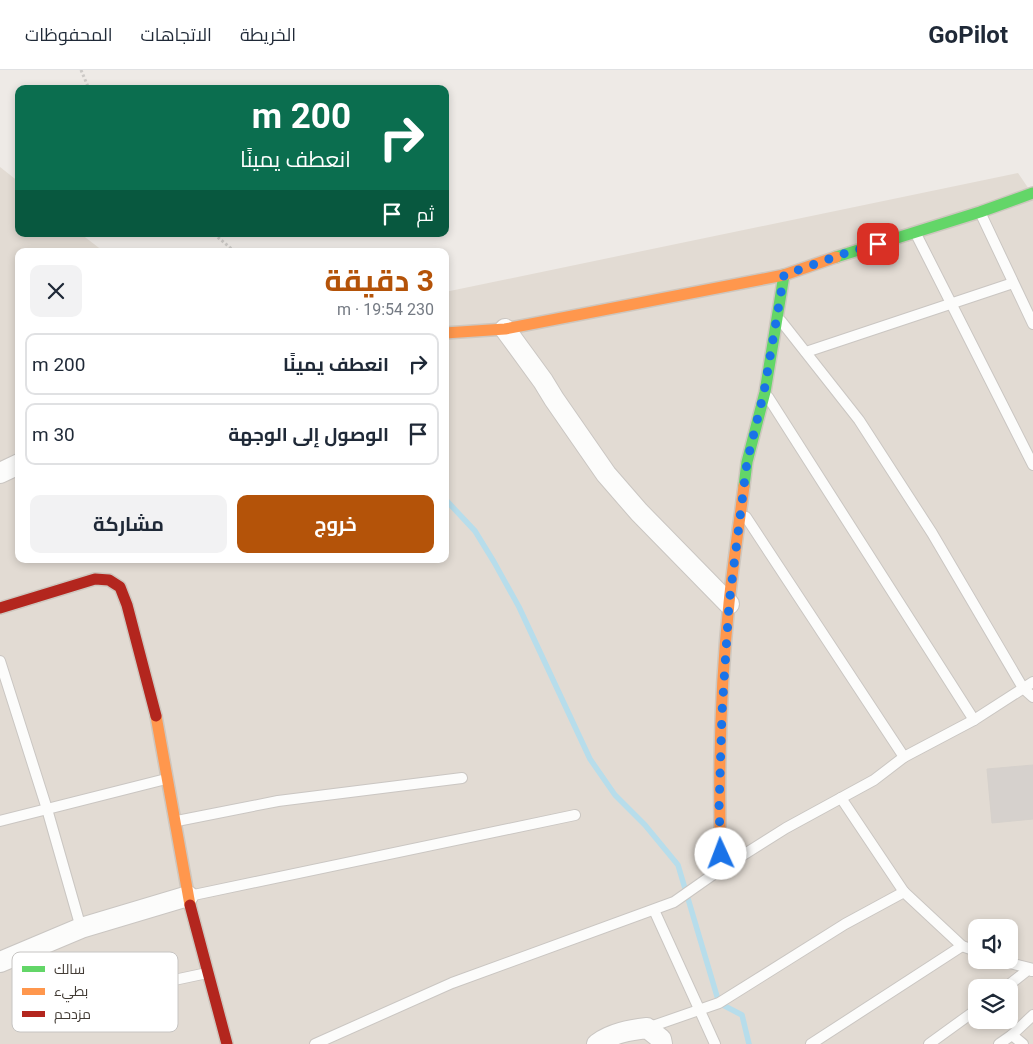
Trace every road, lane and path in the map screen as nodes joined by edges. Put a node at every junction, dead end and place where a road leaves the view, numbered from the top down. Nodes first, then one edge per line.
1 (81, 70) edge
2 (87, 85) edge
3 (1033, 193) edge
4 (980, 212) junction
5 (916, 233) junction
6 (218, 237) edge
7 (230, 248) edge
8 (784, 275) junction
9 (1013, 283) junction
10 (952, 304) junction
11 (777, 316) junction
12 (1033, 324) edge
13 (505, 329) junction
14 (449, 333) edge
15 (806, 352) junction
16 (764, 392) junction
17 (1033, 465) edge
18 (15, 466) edge
19 (0, 472) edge
20 (741, 510) junction
21 (729, 604) junction
22 (0, 608) edge
23 (0, 661) edge
24 (1033, 682) edge
25 (1024, 688) junction
26 (1033, 697) edge
27 (974, 720) junction
28 (904, 757) junction
29 (168, 778) junction
30 (462, 778) dead end
31 (841, 798) junction
32 (47, 809) junction
33 (575, 815) dead end
34 (0, 821) edge
35 (176, 821) junction
36 (721, 870) junction
37 (904, 892) junction
38 (188, 896) junction
39 (654, 910) junction
40 (81, 928) junction
41 (962, 946) junction
42 (968, 948) edge
43 (24, 952) edge
44 (12, 957) edge
45 (0, 962) edge
46 (1018, 966) edge
47 (1032, 970) edge
48 (207, 973) junction
49 (178, 979) edge
50 (1018, 979) edge
51 (700, 1010) junction
52 (1033, 1015) edge
53 (968, 1016) edge
54 (648, 1028) junction
55 (1012, 1035) junction
56 (227, 1044) edge
57 (316, 1044) edge
58 (597, 1044) edge
59 (662, 1044) edge
60 (715, 1044) edge
61 (811, 1044) edge
62 (929, 1044) edge
63 (999, 1044) edge
64 (1022, 1044) edge

1 - 2 path
3 - 4 street
4 - 5 street
4 - 9 lane
5 - 8 street
5 - 10 lane
6 - 7 path
8 - 11 street
8 - 13 street
9 - 10 lane
9 - 12 lane
10 - 15 lane
10 - 17 lane
11 - 15 lane
11 - 16 street
13 - 14 street
13 - 21 street
15 - 25 lane
16 - 20 street
16 - 27 lane
18 - 19 street
20 - 21 street
20 - 28 lane
21 - 36 street
22 - 29 street
23 - 32 lane
24 - 25 lane
25 - 26 lane
25 - 27 lane
27 - 28 lane
28 - 31 lane
29 - 32 lane
29 - 35 street
30 - 35 lane
31 - 36 lane
31 - 37 lane
32 - 34 lane
32 - 40 lane
33 - 38 lane
35 - 38 street
36 - 39 lane
37 - 41 lane
37 - 51 lane
38 - 40 street
38 - 48 street
39 - 51 lane
39 - 57 lane
40 - 43 street
41 - 42 lane
41 - 61 lane
44 - 45 street
46 - 47 lane
47 - 50 lane
48 - 49 lane
48 - 56 street
51 - 54 lane
51 - 60 lane
52 - 55 lane
53 - 62 lane
54 - 58 street
54 - 59 street
55 - 63 lane
55 - 64 lane

